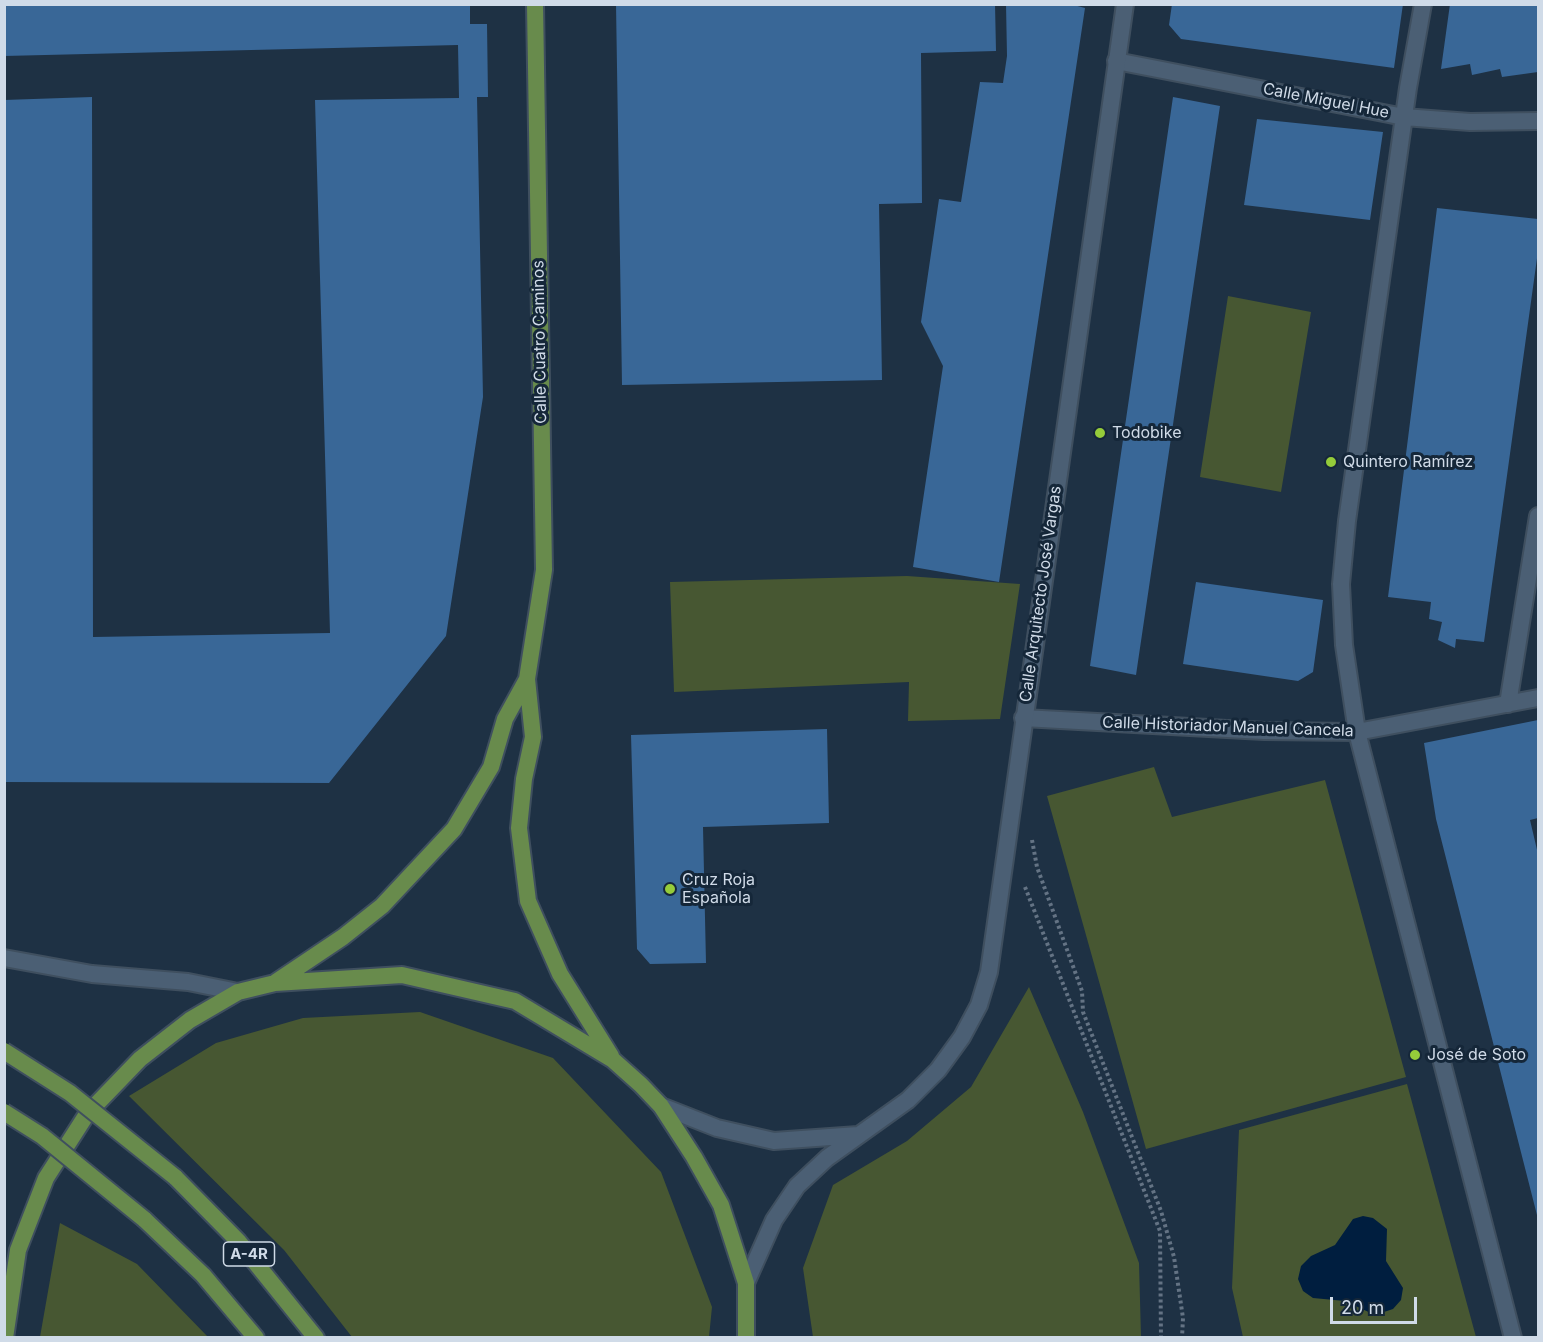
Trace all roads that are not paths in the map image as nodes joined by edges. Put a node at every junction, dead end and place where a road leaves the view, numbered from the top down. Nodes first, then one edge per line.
1 (535, 4) edge
2 (1125, 4) edge
3 (1423, 4) edge
4 (1116, 61) junction
5 (1404, 117) junction
6 (1539, 121) edge
7 (1539, 516) edge
8 (527, 679) junction
9 (1539, 698) edge
10 (1508, 704) junction
11 (1023, 718) junction
12 (1357, 732) junction
13 (4, 958) edge
14 (275, 983) junction
15 (238, 992) junction
16 (4, 1051) edge
17 (613, 1060) junction
18 (661, 1106) junction
19 (4, 1112) edge
20 (859, 1135) junction
21 (746, 1283) junction
22 (5, 1338) edge
23 (256, 1338) edge
24 (316, 1338) edge
25 (746, 1338) edge
26 (1513, 1338) edge

1 - 8 main road, Calle Cuatro Caminos
2 - 4 street, Calle Arquitecto José Vargas
3 - 5 street
4 - 5 street, Calle Miguel Hue
4 - 11 street, Calle Arquitecto José Vargas
5 - 6 street, Calle Miguel Hue
5 - 12 street
7 - 10 street
8 - 14 main road, Calle Cuatro Caminos
8 - 17 main road, Calle Cuatro Caminos
9 - 10 street, Calle Historiador Manuel Cancela
10 - 12 street, Calle Historiador Manuel Cancela
11 - 12 street, Calle Historiador Manuel Cancela
11 - 20 street, Calle Arquitecto José Vargas
12 - 26 street
13 - 15 street
14 - 15 main road
14 - 17 main road
15 - 22 main road
16 - 24 main road, A-4R, bridge
17 - 18 main road
18 - 20 street
18 - 21 main road
19 - 23 main road, A-4R, bridge
20 - 21 street, Calle Arquitecto José Vargas
21 - 25 main road

